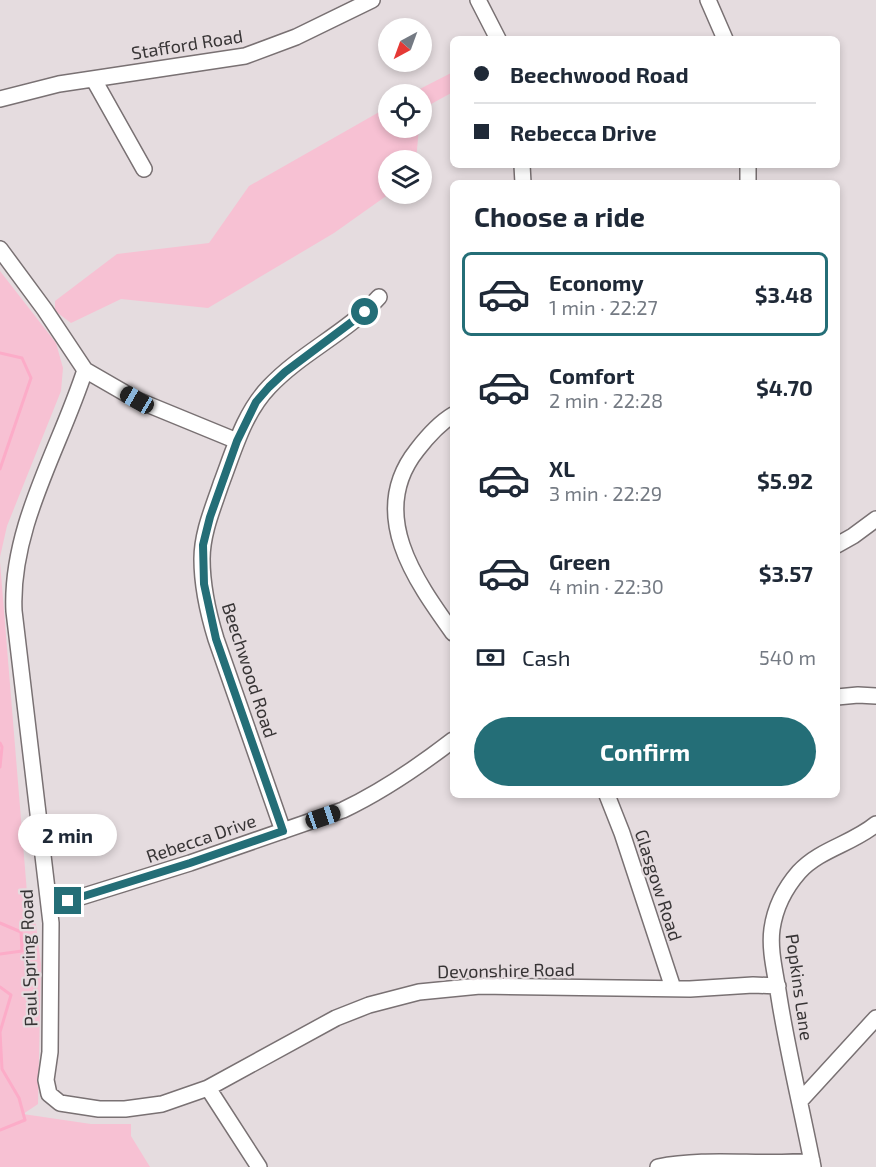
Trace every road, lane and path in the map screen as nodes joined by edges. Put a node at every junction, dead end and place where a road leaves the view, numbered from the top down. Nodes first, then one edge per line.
1 (372, 0) edge
2 (478, 0) edge
3 (708, 0) edge
4 (496, 36) edge
5 (724, 36) edge
6 (94, 80) junction
7 (0, 99) edge
8 (144, 170) dead end
9 (0, 249) edge
10 (379, 297) dead end
11 (85, 370) junction
12 (450, 417) edge
13 (237, 441) junction
14 (876, 519) edge
15 (840, 543) edge
16 (450, 629) edge
17 (876, 696) edge
18 (840, 697) edge
19 (450, 742) edge
20 (608, 798) edge
21 (876, 825) edge
22 (283, 831) junction
23 (49, 903) junction
24 (777, 986) junction
25 (673, 988) junction
26 (876, 1018) edge
27 (208, 1088) junction
28 (49, 1094) joint
29 (800, 1101) junction
30 (813, 1164) edge
31 (259, 1167) edge
32 (658, 1167) edge

1 - 6 street, Stafford Road
2 - 4 street
3 - 5 street
6 - 7 street, Stafford Road
6 - 8 street
9 - 11 street
10 - 13 street, Beechwood Road
11 - 13 street
11 - 23 street, Paul Spring Road
12 - 16 street
13 - 22 street, Beechwood Road
14 - 15 street
17 - 18 street
19 - 22 street, Rebecca Drive
20 - 25 street, Glasgow Road
21 - 24 street, Popkins Lane
22 - 23 street, Rebecca Drive
23 - 28 street, Paul Spring Road
24 - 25 street, Devonshire Road
24 - 29 street, Popkins Lane
25 - 27 street, Devonshire Road
26 - 29 street
27 - 28 street, Devonshire Road
27 - 31 street
29 - 30 street, Popkins Lane
30 - 32 street

